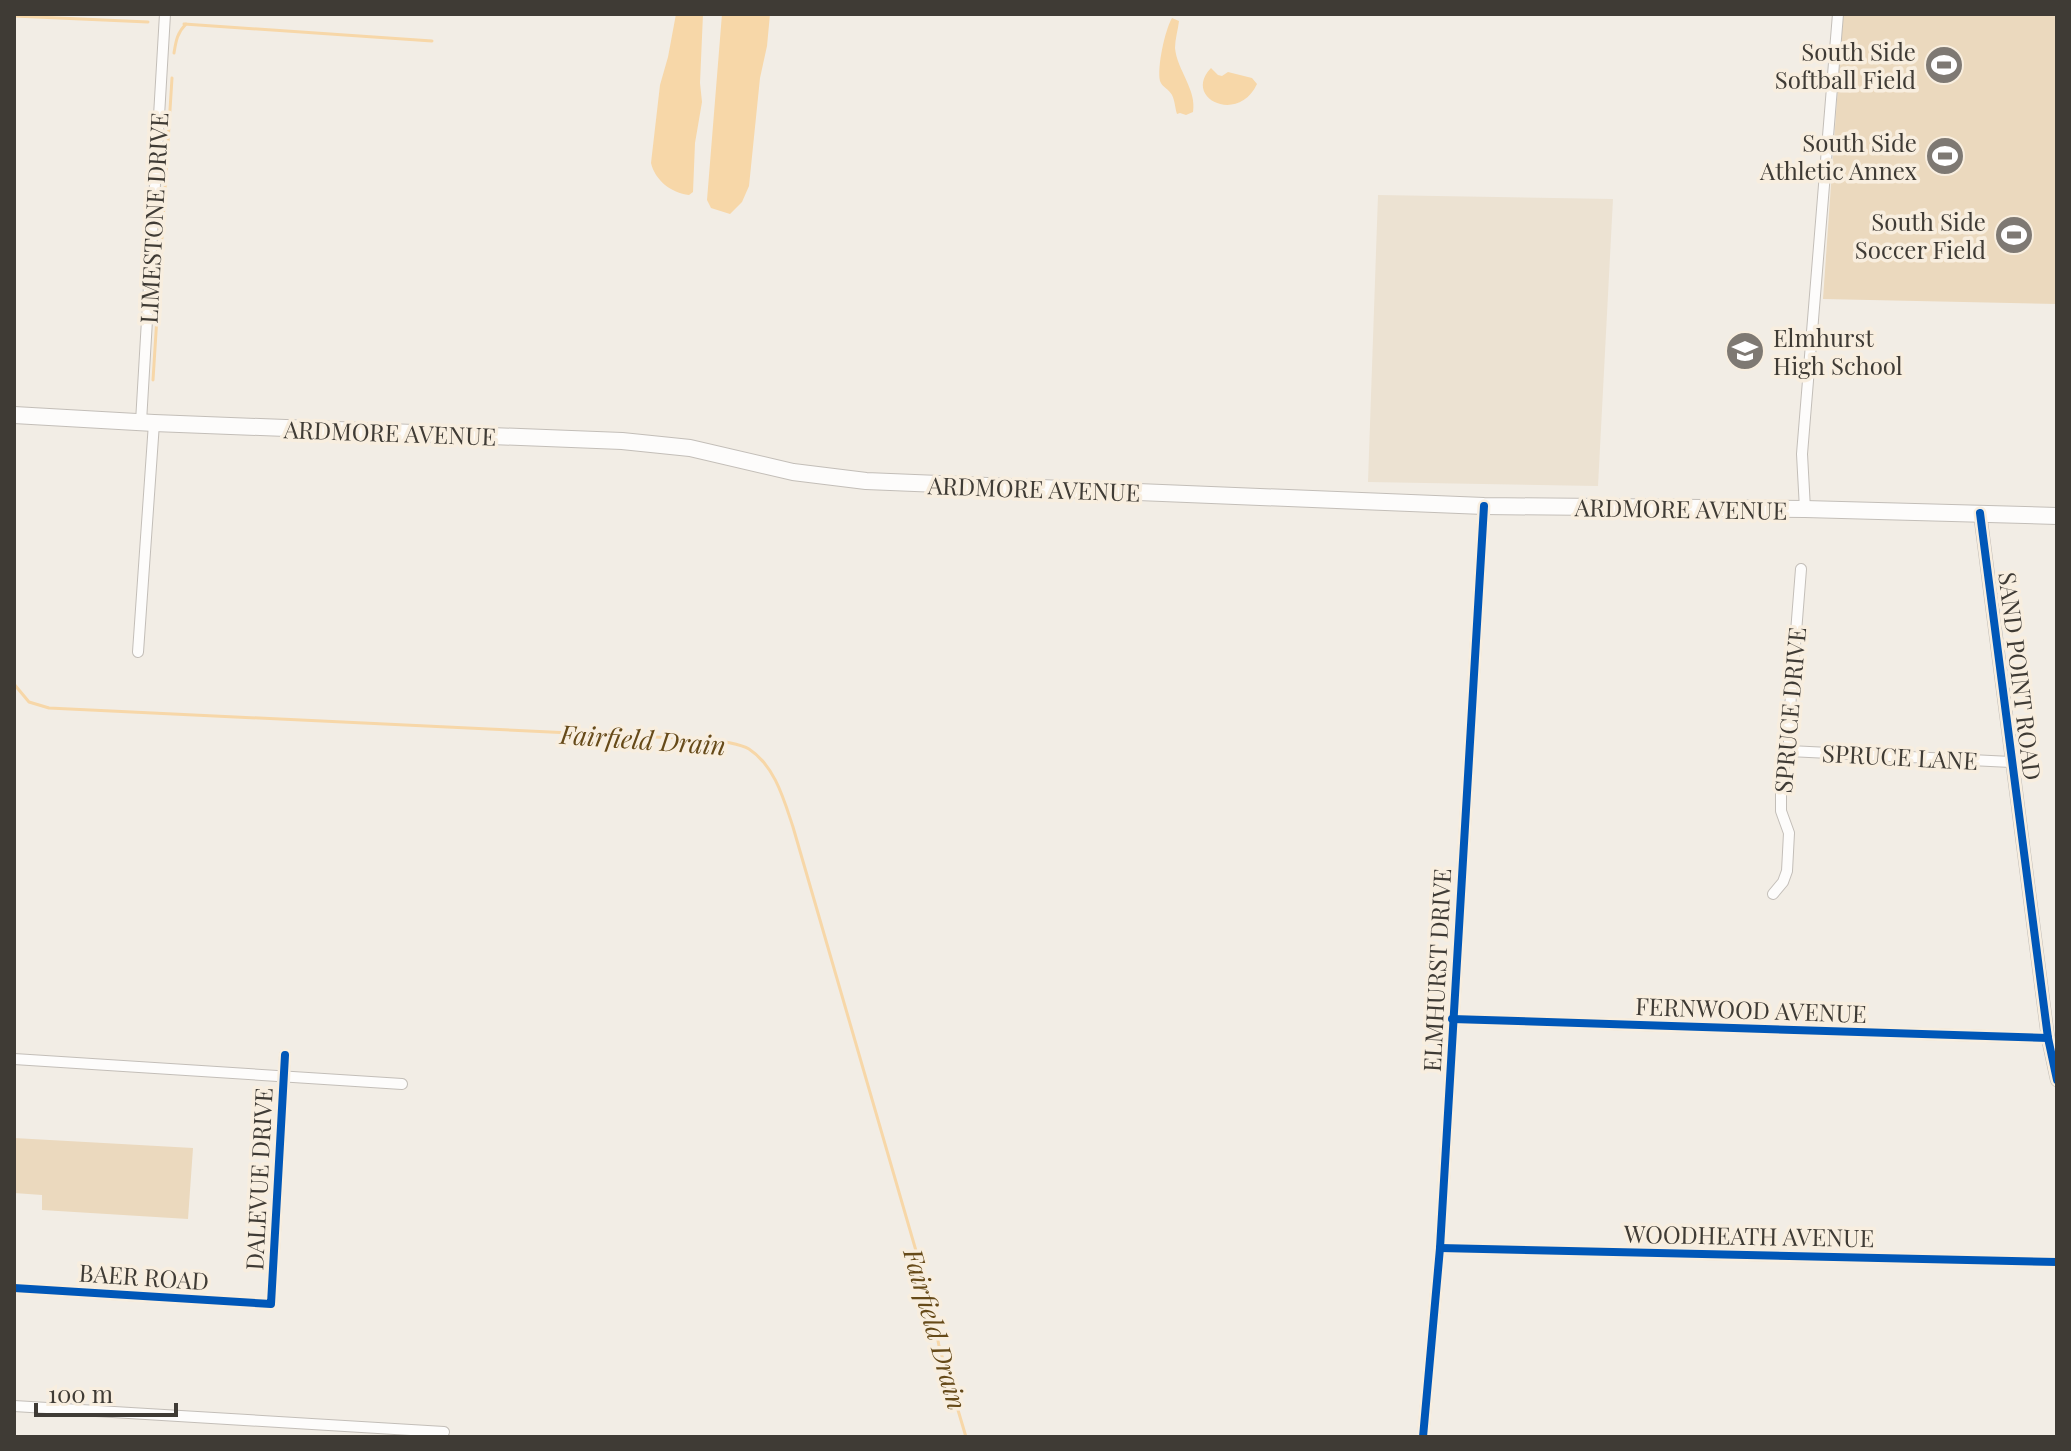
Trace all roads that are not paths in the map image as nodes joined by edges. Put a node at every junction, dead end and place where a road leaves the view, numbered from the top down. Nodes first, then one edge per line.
1 (165, 14) edge
2 (1838, 14) edge
3 (14, 415) edge
4 (148, 422) junction
5 (1484, 506) junction
6 (1805, 509) junction
7 (1980, 513) junction
8 (2057, 516) edge
9 (1801, 569) dead end
10 (138, 652) dead end
11 (1789, 751) junction
12 (2011, 762) junction
13 (1773, 894) dead end
14 (2051, 1005) edge
15 (1452, 1019) junction
16 (2048, 1038) junction
17 (285, 1055) dead end
18 (14, 1059) edge
19 (284, 1076) junction
20 (2057, 1080) edge
21 (402, 1084) dead end
22 (1440, 1248) junction
23 (2057, 1262) edge
24 (14, 1288) edge
25 (271, 1304) joint
26 (14, 1406) edge
27 (444, 1432) dead end
28 (1423, 1437) edge

1 - 4 street, LIMESTONE DRIVE
2 - 6 street
3 - 4 main road, ARDMORE AVENUE
4 - 5 main road, ARDMORE AVENUE
4 - 10 street, LIMESTONE DRIVE
5 - 6 main road, ARDMORE AVENUE
5 - 15 street, ELMHURST DRIVE
6 - 7 main road, ARDMORE AVENUE
7 - 8 main road, ARDMORE AVENUE
7 - 12 street, SAND POINT ROAD
9 - 11 street, SPRUCE DRIVE
11 - 12 street, SPRUCE LANE
11 - 13 street, SPRUCE DRIVE
12 - 14 street, SAND POINT ROAD
14 - 16 street, SAND POINT ROAD
15 - 16 street, FERNWOOD AVENUE
15 - 22 street, ELMHURST DRIVE
16 - 20 street, SAND POINT ROAD
17 - 19 street, DALEVUE DRIVE
18 - 19 street
19 - 21 street
19 - 25 street, DALEVUE DRIVE
22 - 23 street, WOODHEATH AVENUE
22 - 28 street, ELMHURST DRIVE
24 - 25 street, BAER ROAD
26 - 27 street

